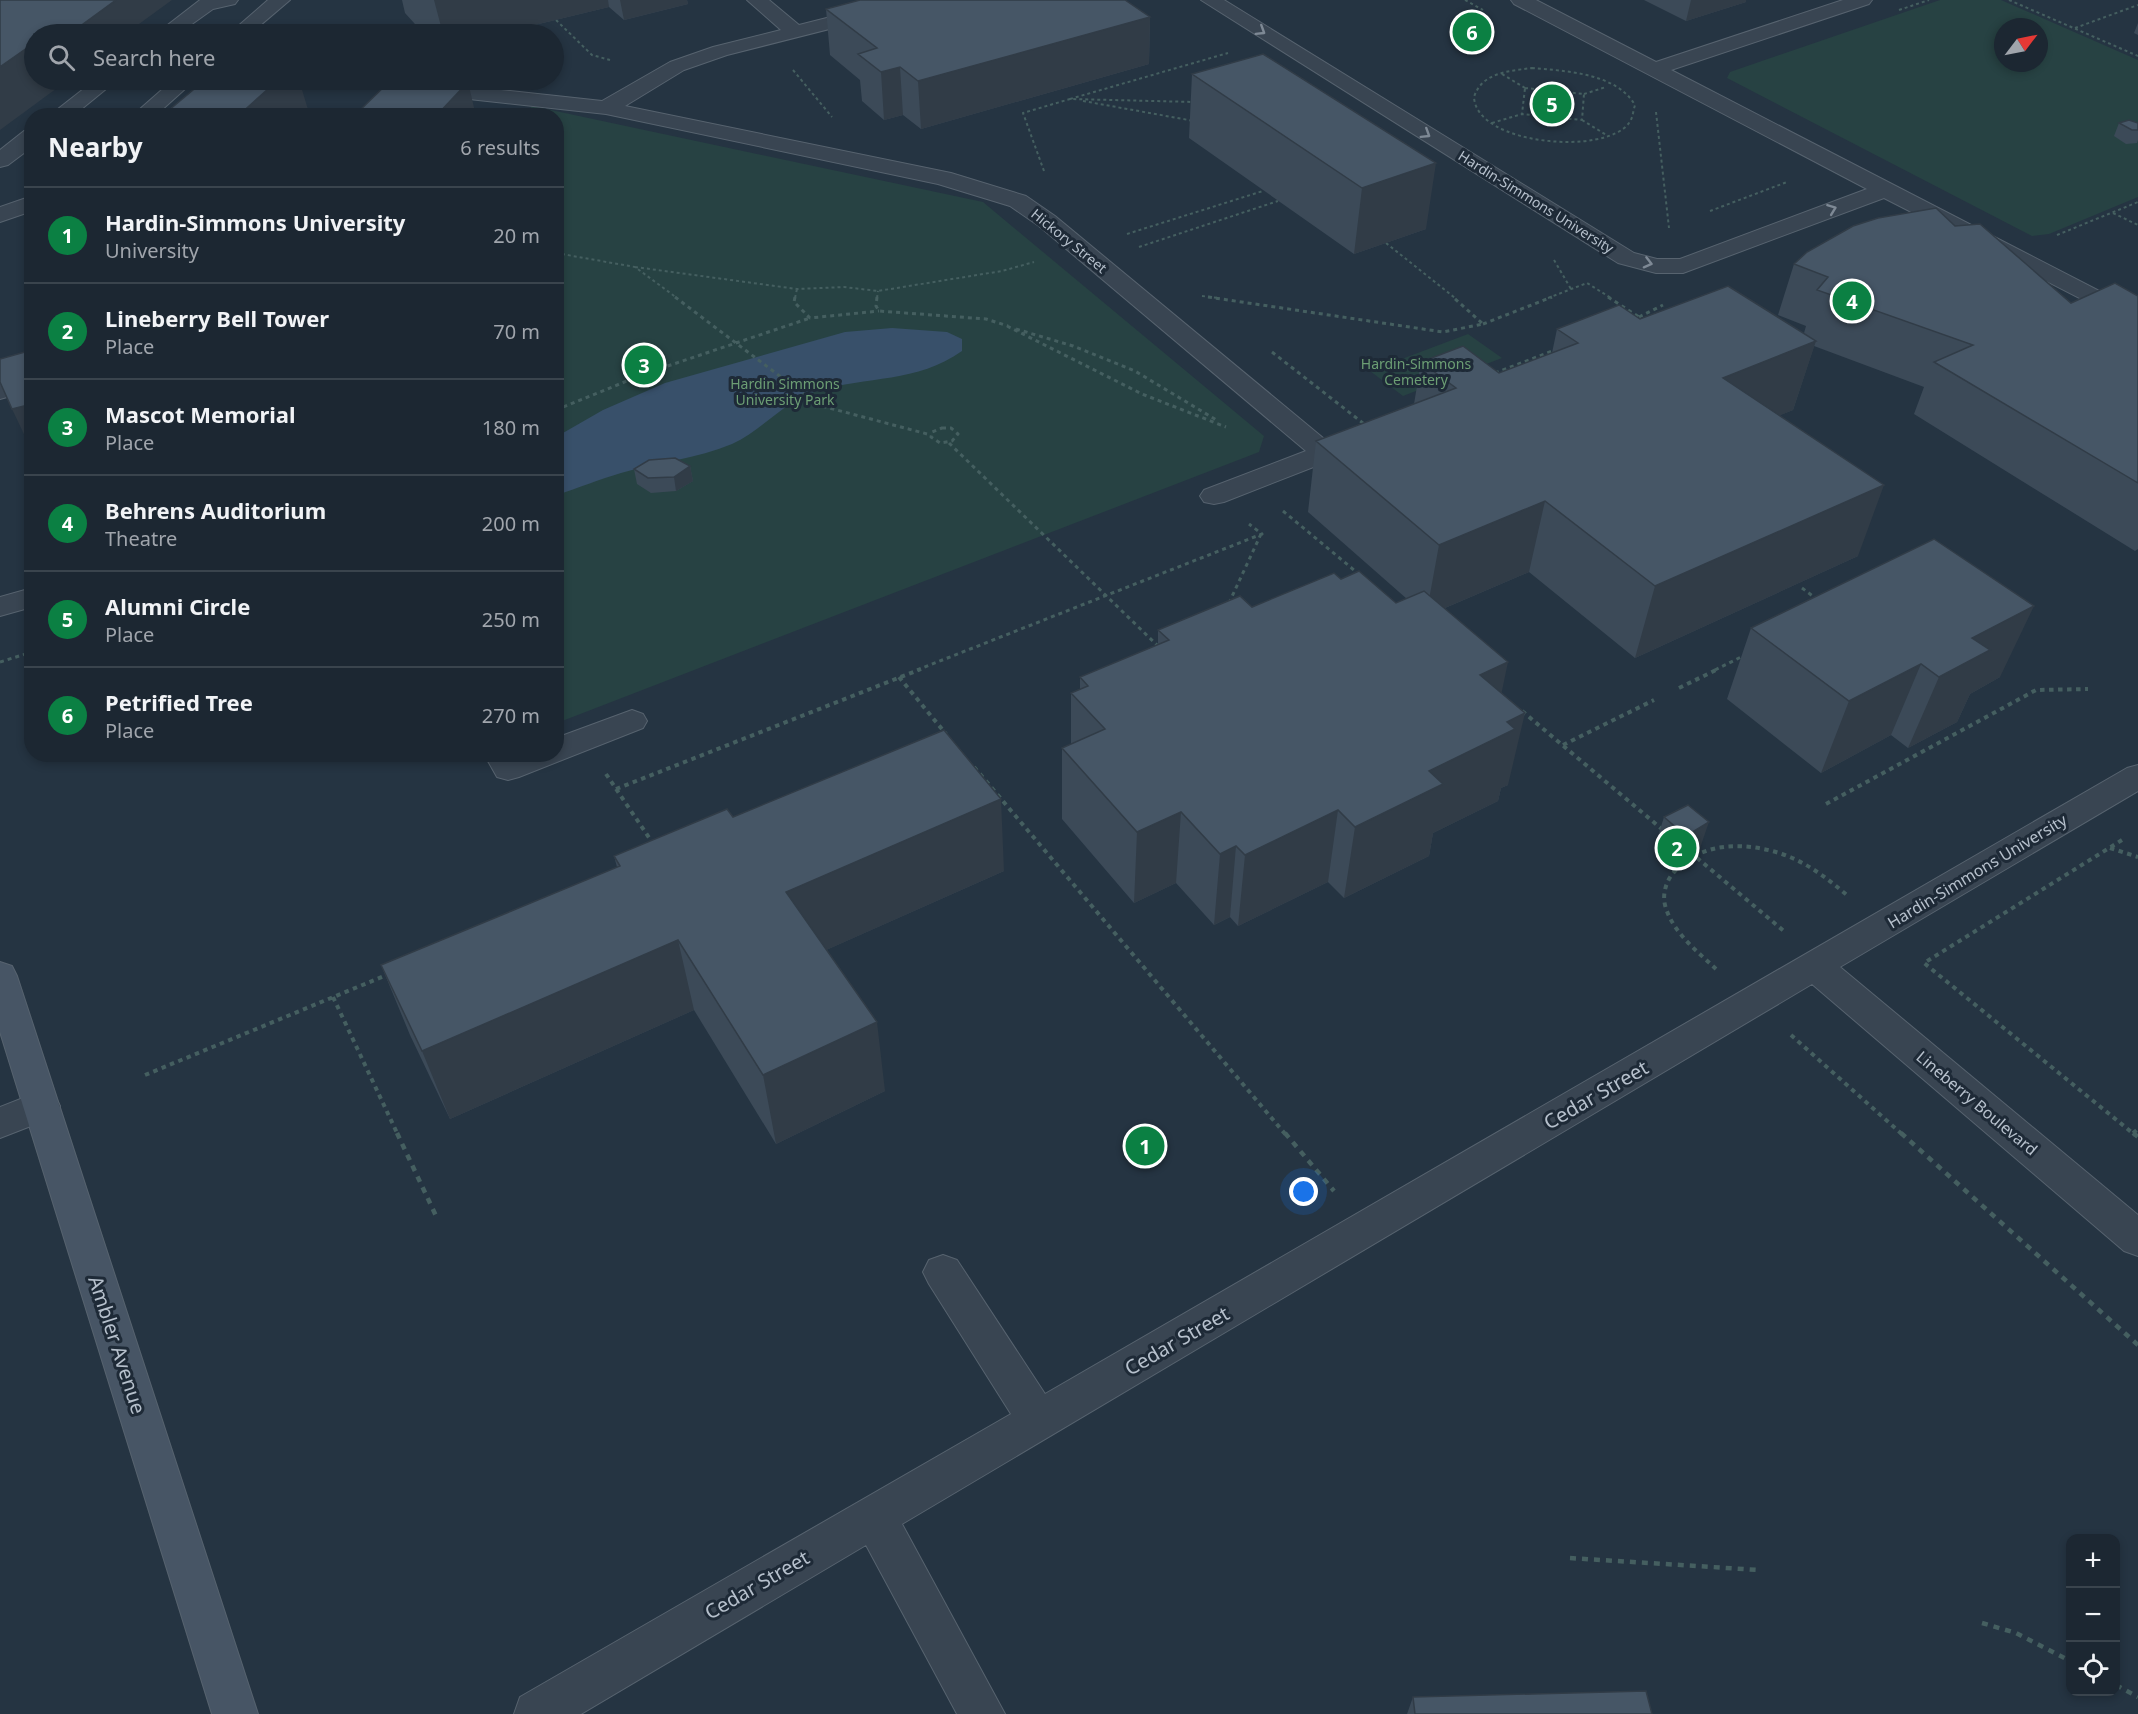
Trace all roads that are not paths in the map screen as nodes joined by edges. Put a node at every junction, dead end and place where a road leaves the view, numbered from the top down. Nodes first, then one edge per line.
1 (228, 0) edge
2 (280, 0) edge
3 (757, 0) edge
4 (921, 0) edge
5 (1211, 0) edge
6 (1521, 0) edge
7 (1862, 0) edge
8 (180, 24) edge
9 (251, 24) edge
10 (796, 32) junction
11 (1655, 69) junction
12 (94, 90) edge
13 (173, 90) edge
14 (405, 90) edge
15 (445, 90) edge
16 (70, 108) edge
17 (152, 108) edge
18 (388, 108) edge
19 (606, 108) junction
20 (24, 142) edge
21 (0, 160) edge
22 (1887, 189) junction
23 (24, 206) edge
24 (0, 215) edge
25 (2138, 321) edge
26 (24, 384) edge
27 (0, 391) edge
28 (1214, 496) dead end
29 (24, 600) edge
30 (0, 607) edge
31 (632, 721) dead end
32 (564, 747) edge
33 (504, 762) edge
34 (526, 762) edge
35 (2138, 776) edge
36 (1816, 967) junction
37 (0, 976) edge
38 (41, 1106) junction
39 (0, 1123) edge
40 (2138, 1239) edge
41 (943, 1272) dead end
42 (1039, 1421) junction
43 (874, 1516) junction
44 (235, 1714) edge
45 (537, 1714) edge
46 (982, 1714) edge

1 - 8 lane
2 - 9 lane
3 - 10 lane
4 - 10 lane
5 -> 22 lane, Hardin-Simmons University
6 - 11 lane
7 - 11 lane
10 - 19 lane
11 - 22 lane
12 - 16 lane
13 - 17 lane
14 - 18 lane, Hickory Street
15 - 19 lane, Hickory Street
19 - 28 lane, Hickory Street
20 - 21 lane
22 - 25 lane
23 - 24 lane
26 - 27 lane
29 - 30 lane
31 - 32 lane
33 - 34 lane
35 - 36 lane, Hardin-Simmons University
36 - 40 lane, Lineberry Boulevard
36 - 42 lane, Cedar Street
37 - 38 main road, Ambler Avenue
38 - 39 lane
38 - 44 main road, Ambler Avenue
41 - 42 lane
42 - 43 lane, Cedar Street
43 - 45 lane, Cedar Street
43 - 46 lane

